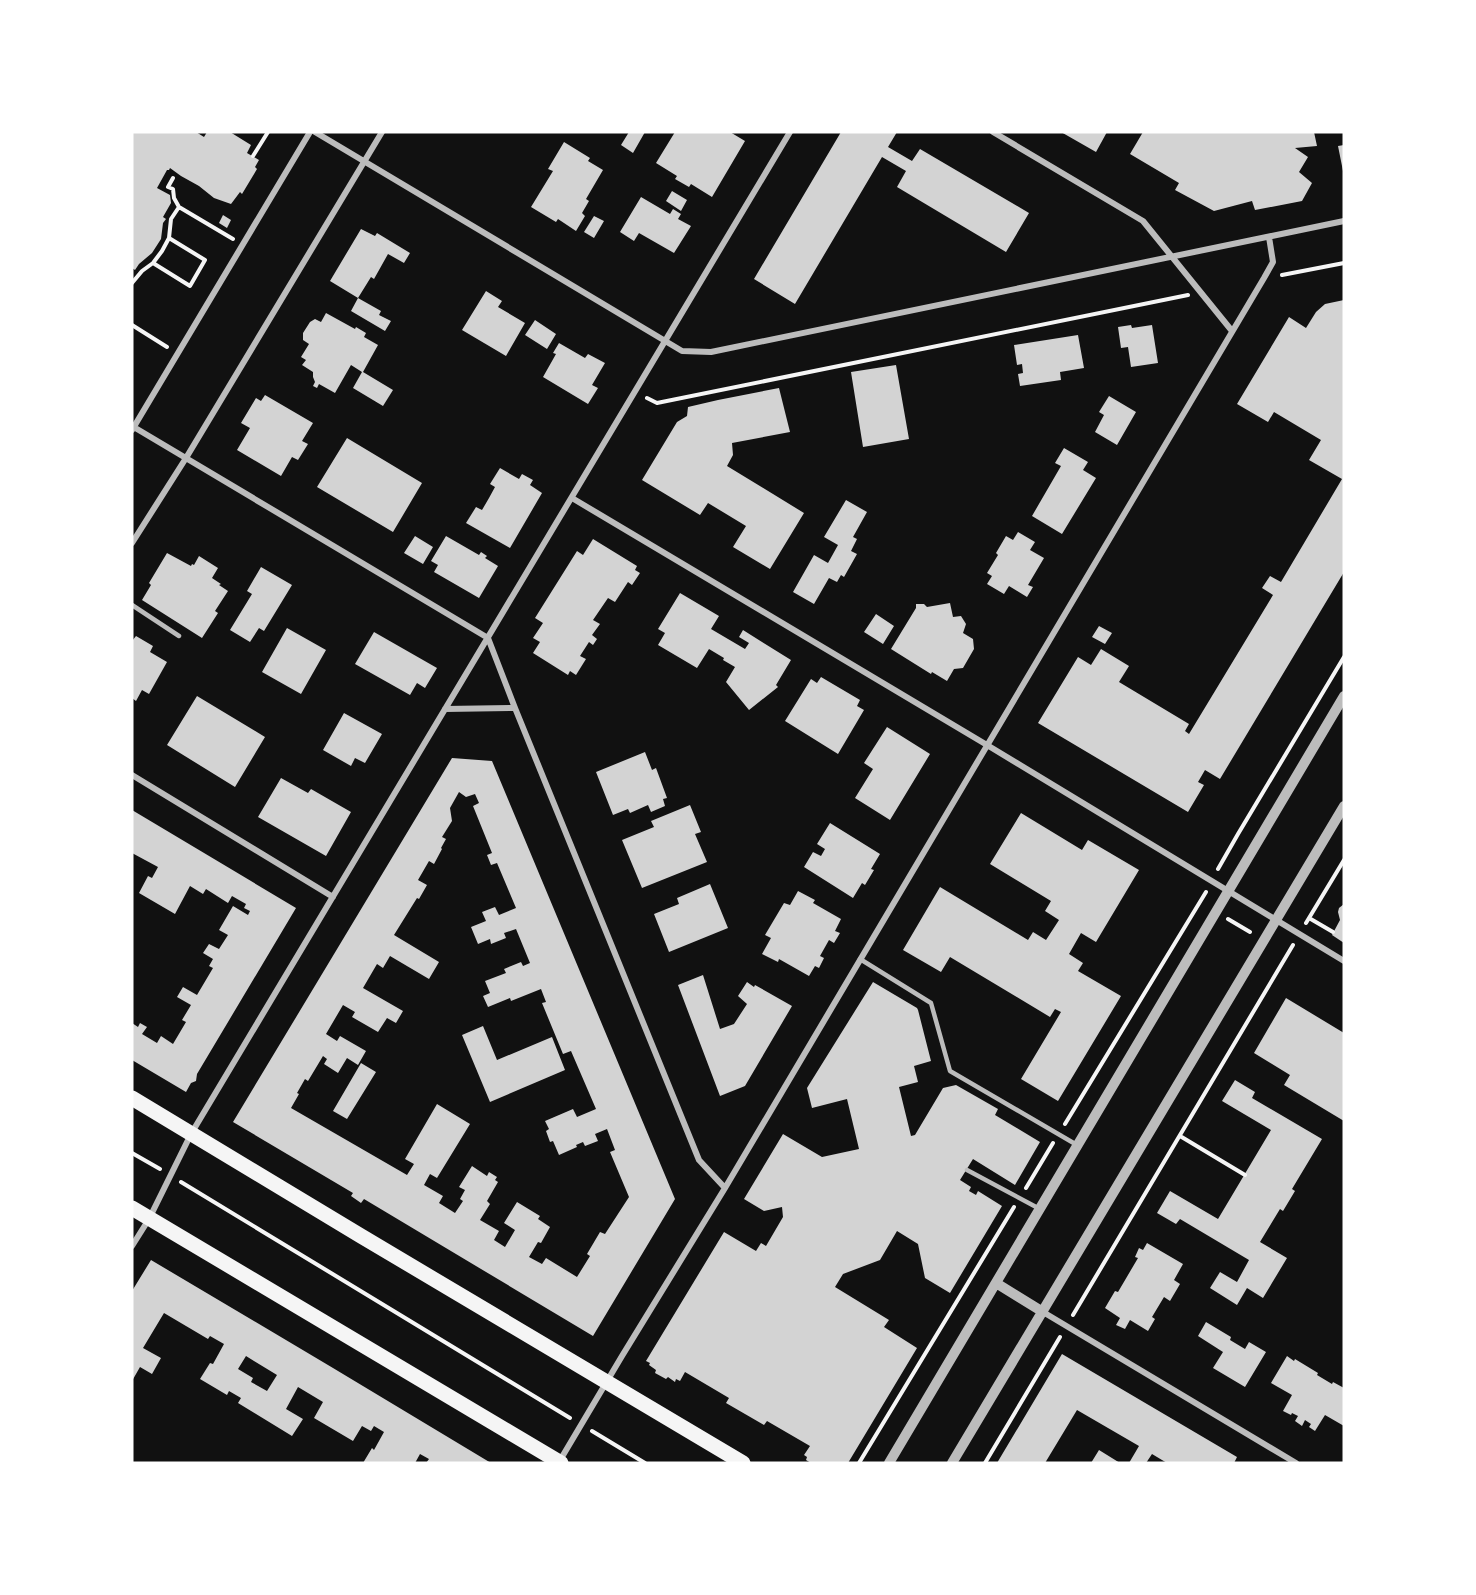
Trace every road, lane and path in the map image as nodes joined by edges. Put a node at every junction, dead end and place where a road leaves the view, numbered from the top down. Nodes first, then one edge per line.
1 (268, 132) edge
2 (310, 132) edge
3 (315, 132) edge
4 (382, 132) edge
5 (790, 132) edge
6 (993, 132) edge
7 (253, 156) dead end
8 (365, 161) junction
9 (173, 178) dead end
10 (179, 207) junction
11 (1344, 221) edge
12 (1269, 237) junction
13 (169, 238) junction
14 (243, 245) junction
15 (1172, 257) junction
16 (153, 263) junction
17 (1344, 263) edge
18 (198, 272) junction
19 (207, 277) dead end
20 (1264, 278) junction
21 (132, 283) edge
22 (1201, 292) junction
23 (132, 325) edge
24 (1232, 331) junction
25 (666, 341) junction
26 (178, 353) junction
27 (635, 392) junction
28 (133, 427) edge
29 (186, 458) junction
30 (572, 498) junction
31 (132, 543) edge
32 (132, 605) edge
33 (179, 636) dead end
34 (488, 638) junction
35 (1344, 657) edge
36 (1344, 696) edge
37 (515, 708) junction
38 (446, 709) junction
39 (987, 745) junction
40 (132, 775) edge
41 (1344, 806) edge
42 (1344, 860) edge
43 (1211, 882) junction
44 (1228, 892) junction
45 (333, 897) junction
46 (1200, 902) junction
47 (1216, 912) junction
48 (1309, 918) junction
49 (1276, 921) junction
50 (1333, 932) dead end
51 (1299, 934) junction
52 (1265, 941) junction
53 (1287, 955) junction
54 (860, 959) junction
55 (1344, 962) edge
56 (132, 1098) edge
57 (1059, 1133) junction
58 (191, 1134) junction
59 (1180, 1136) junction
60 (1078, 1145) junction
61 (132, 1153) edge
62 (966, 1170) dead end
63 (1245, 1175) dead end
64 (170, 1176) junction
65 (725, 1188) junction
66 (1020, 1197) junction
67 (132, 1208) edge
68 (1040, 1209) junction
69 (149, 1219) junction
70 (132, 1246) edge
71 (996, 1283) junction
72 (1042, 1312) junction
73 (1066, 1326) junction
74 (607, 1382) junction
75 (582, 1425) junction
76 (560, 1463) edge
77 (645, 1463) edge
78 (743, 1463) edge
79 (859, 1463) edge
80 (889, 1463) edge
81 (952, 1463) edge
82 (985, 1463) edge
83 (1296, 1463) edge

1 - 7 path
2 - 14 street
3 - 8 street
4 - 8 street
5 - 25 street
6 - 15 street
8 - 25 street
8 - 29 street
9 - 10 path
10 - 13 path
10 - 14 path
11 - 12 street
12 - 15 street
12 - 20 street
13 - 16 path
13 - 18 path
14 - 26 street
15 - 22 street
15 - 25 street
16 - 18 path
16 - 21 path
17 - 20 path
18 - 19 path
20 - 24 street
22 - 24 street
22 - 27 path
23 - 26 path
24 - 39 street
25 - 27 street
26 - 28 street
27 - 30 street
28 - 29 street
29 - 31 street
29 - 34 street
30 - 34 street
30 - 39 street
32 - 33 lane
34 - 37 street
34 - 38 street
35 - 43 path
36 - 44 street
37 - 38 street
37 - 65 street
38 - 45 street
39 - 43 street
39 - 54 street
40 - 45 street
41 - 49 street
42 - 48 path
43 - 44 street
43 - 46 path
44 - 47 street
44 - 49 street
45 - 58 street
46 - 47 path
46 - 57 path
47 - 52 path
47 - 60 street
48 - 50 path
48 - 51 path
49 - 51 street
49 - 52 street
51 - 53 path
51 - 55 street
52 - 53 path
52 - 72 street
53 - 59 path
54 - 57 lane
54 - 65 street
56 - 58 main road
57 - 60 lane
57 - 66 path
58 - 64 street
58 - 74 main road
59 - 63 path
59 - 73 path
60 - 68 street
61 - 64 path
62 - 66 lane
64 - 69 street
64 - 75 path
65 - 74 street
66 - 68 lane
66 - 79 path
67 - 69 main road
68 - 71 street
69 - 70 street
69 - 76 main road
71 - 72 street
71 - 80 street
72 - 73 street
72 - 81 street
73 - 82 path
73 - 83 street
74 - 75 street
74 - 78 main road
75 - 76 street
75 - 77 path

